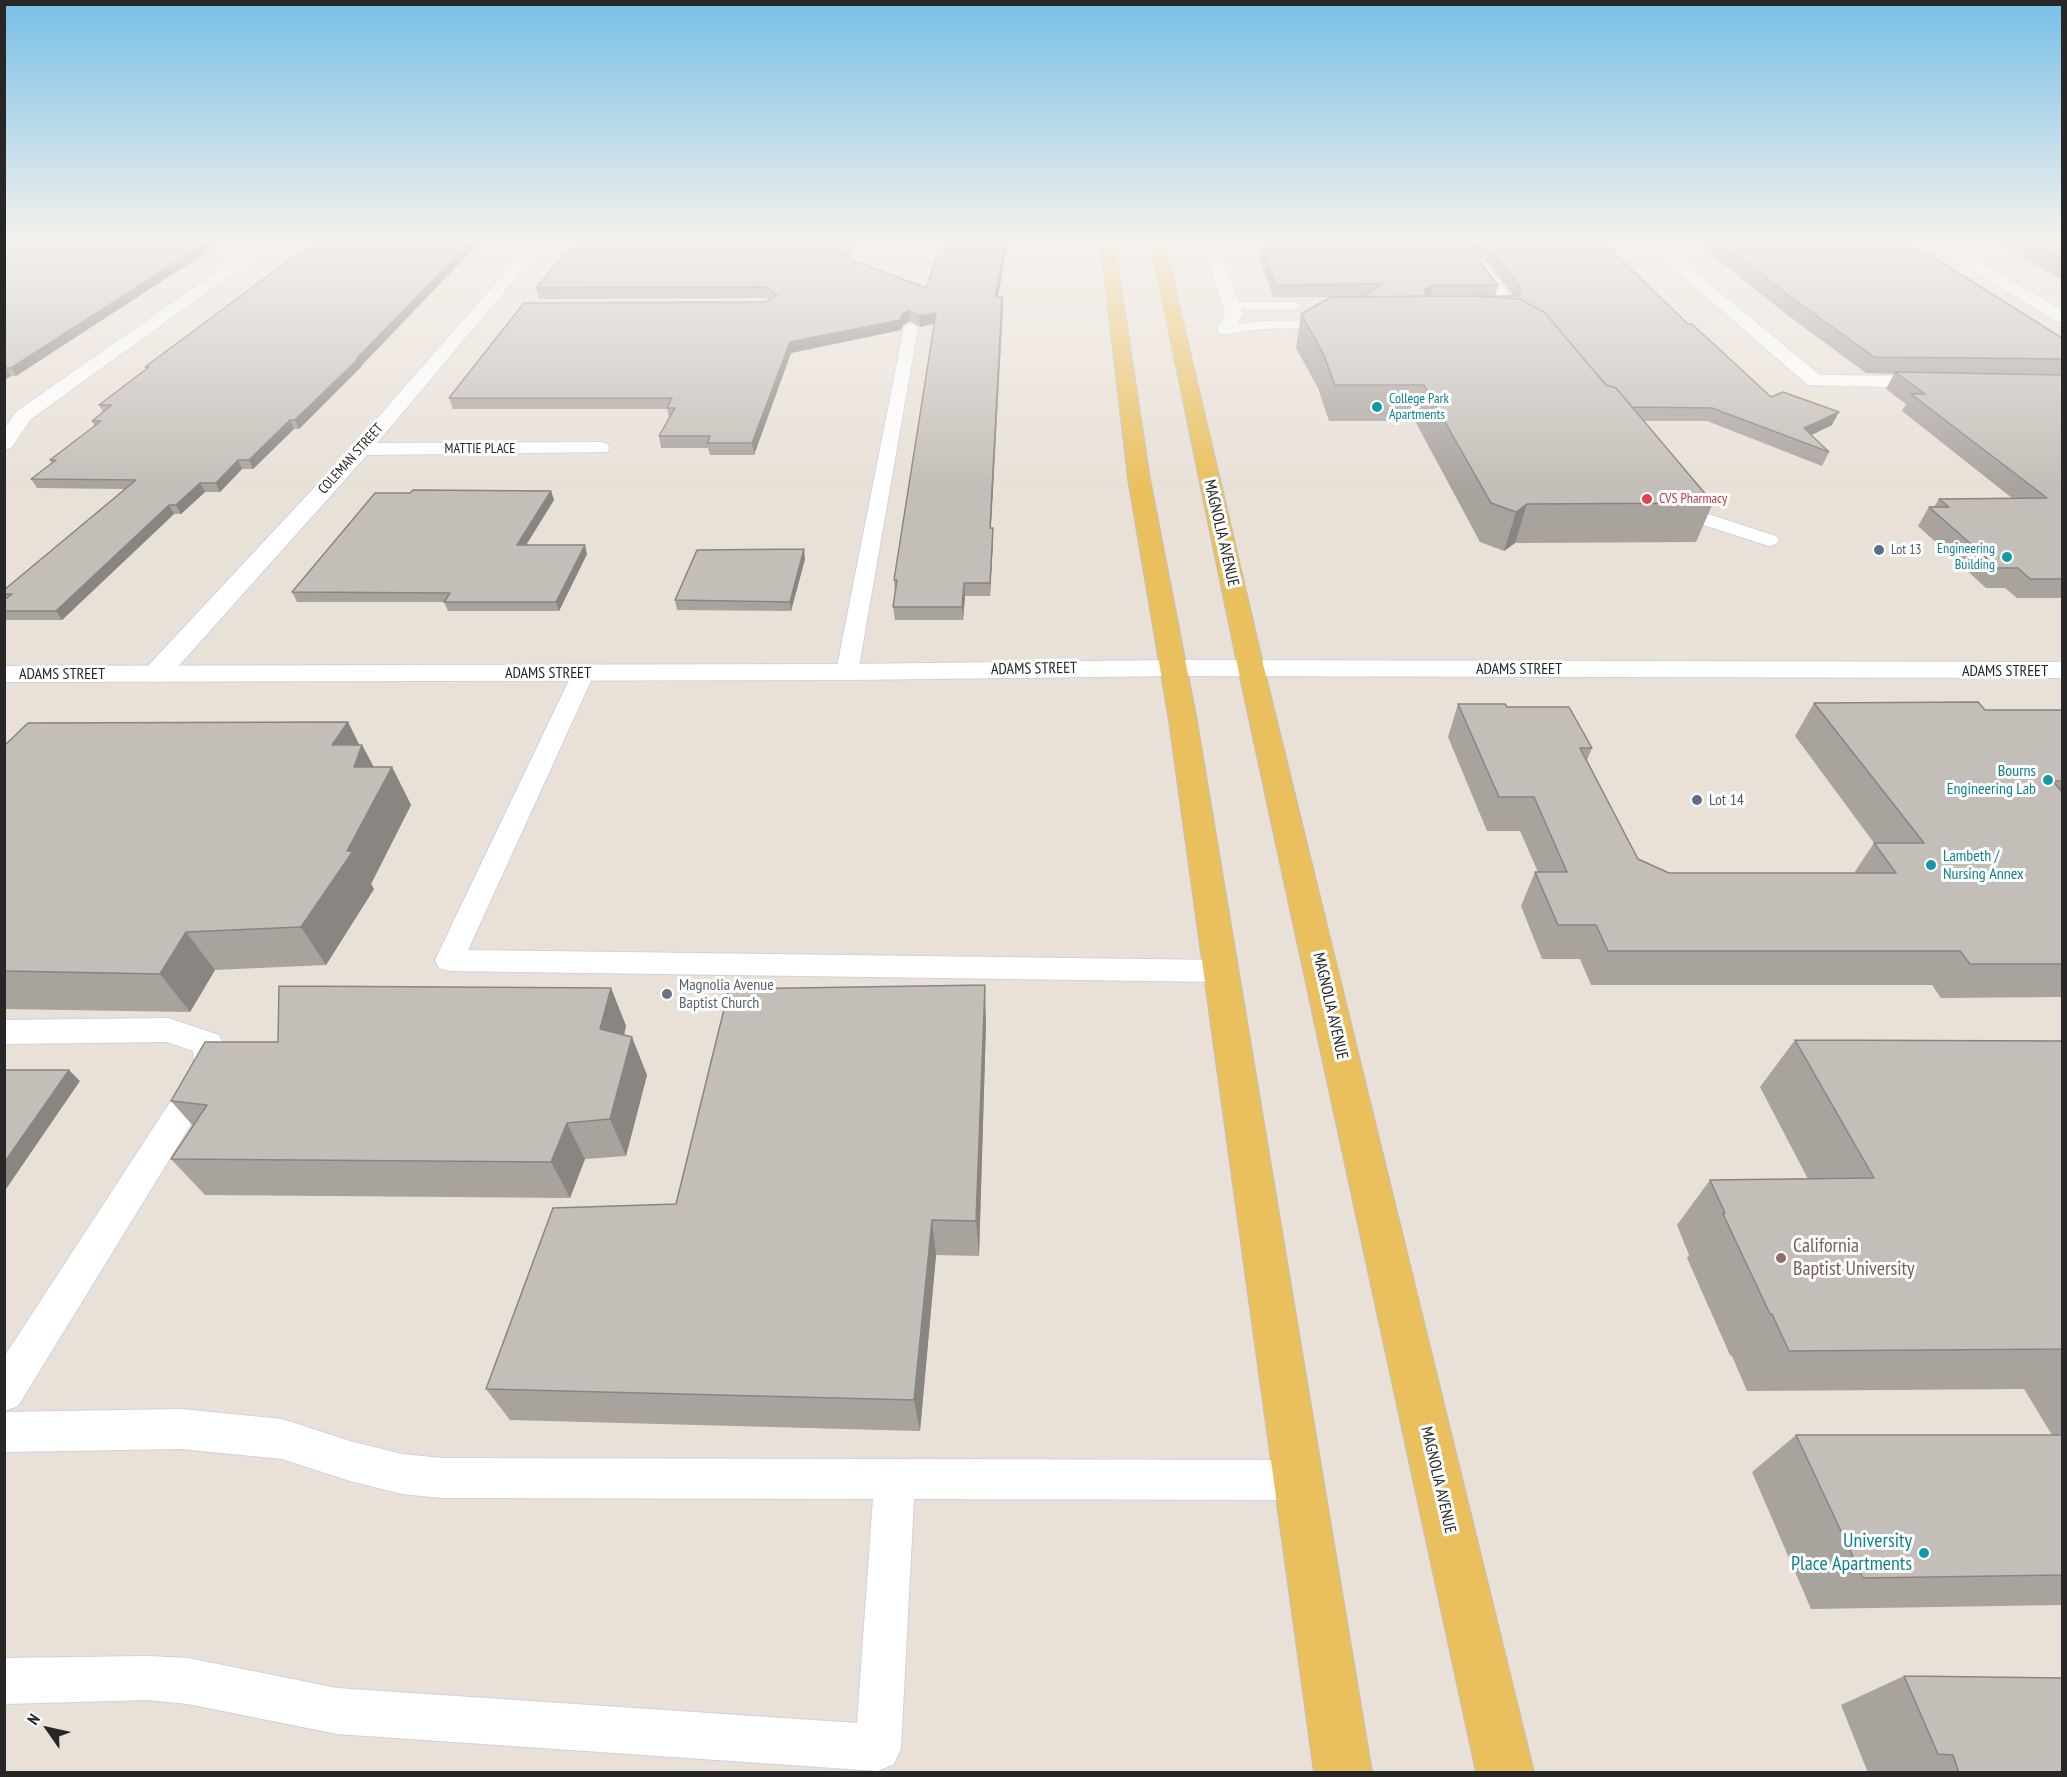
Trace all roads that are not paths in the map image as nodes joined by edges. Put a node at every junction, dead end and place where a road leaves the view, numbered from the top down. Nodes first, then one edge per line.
1 (150, 323) edge
2 (471, 323) edge
3 (1118, 323) edge
4 (1175, 323) edge
5 (1230, 323) edge
6 (1746, 323) edge
7 (1350, 324) edge
8 (911, 327) edge
9 (1226, 330) joint
10 (1956, 383) edge
11 (14, 415) edge
12 (4, 444) edge
13 (600, 448) dead end
14 (361, 449) junction
15 (1687, 508) edge
16 (1769, 540) dead end
17 (1175, 668) junction
18 (1251, 668) junction
19 (2062, 670) edge
20 (584, 672) junction
21 (847, 672) junction
22 (4, 674) edge
23 (156, 674) junction
24 (1221, 971) junction
25 (4, 1032) edge
26 (4, 1392) edge
27 (4, 1432) edge
28 (895, 1480) junction
29 (1298, 1480) junction
30 (4, 1681) edge
31 (1343, 1773) edge
32 (1505, 1773) edge

1 - 11 street
2 - 14 street, COLEMAN STREET
3 - 17 main road
4 - 18 main road, MAGNOLIA AVENUE
5 - 9 street
6 - 10 street
7 - 9 lane
8 - 21 lane
11 - 12 street
13 - 14 street, MATTIE PLACE
14 - 23 street, COLEMAN STREET
15 - 16 lane
17 - 18 street, ADAMS STREET
17 - 21 street, ADAMS STREET
17 - 24 main road
18 - 19 street, ADAMS STREET
18 - 32 main road, MAGNOLIA AVENUE
20 - 21 street, ADAMS STREET
20 - 23 street, ADAMS STREET
20 - 24 lane
22 - 23 street, ADAMS STREET
24 - 29 main road
25 - 26 lane
27 - 28 lane
28 - 29 lane
28 - 30 lane
29 - 31 main road

